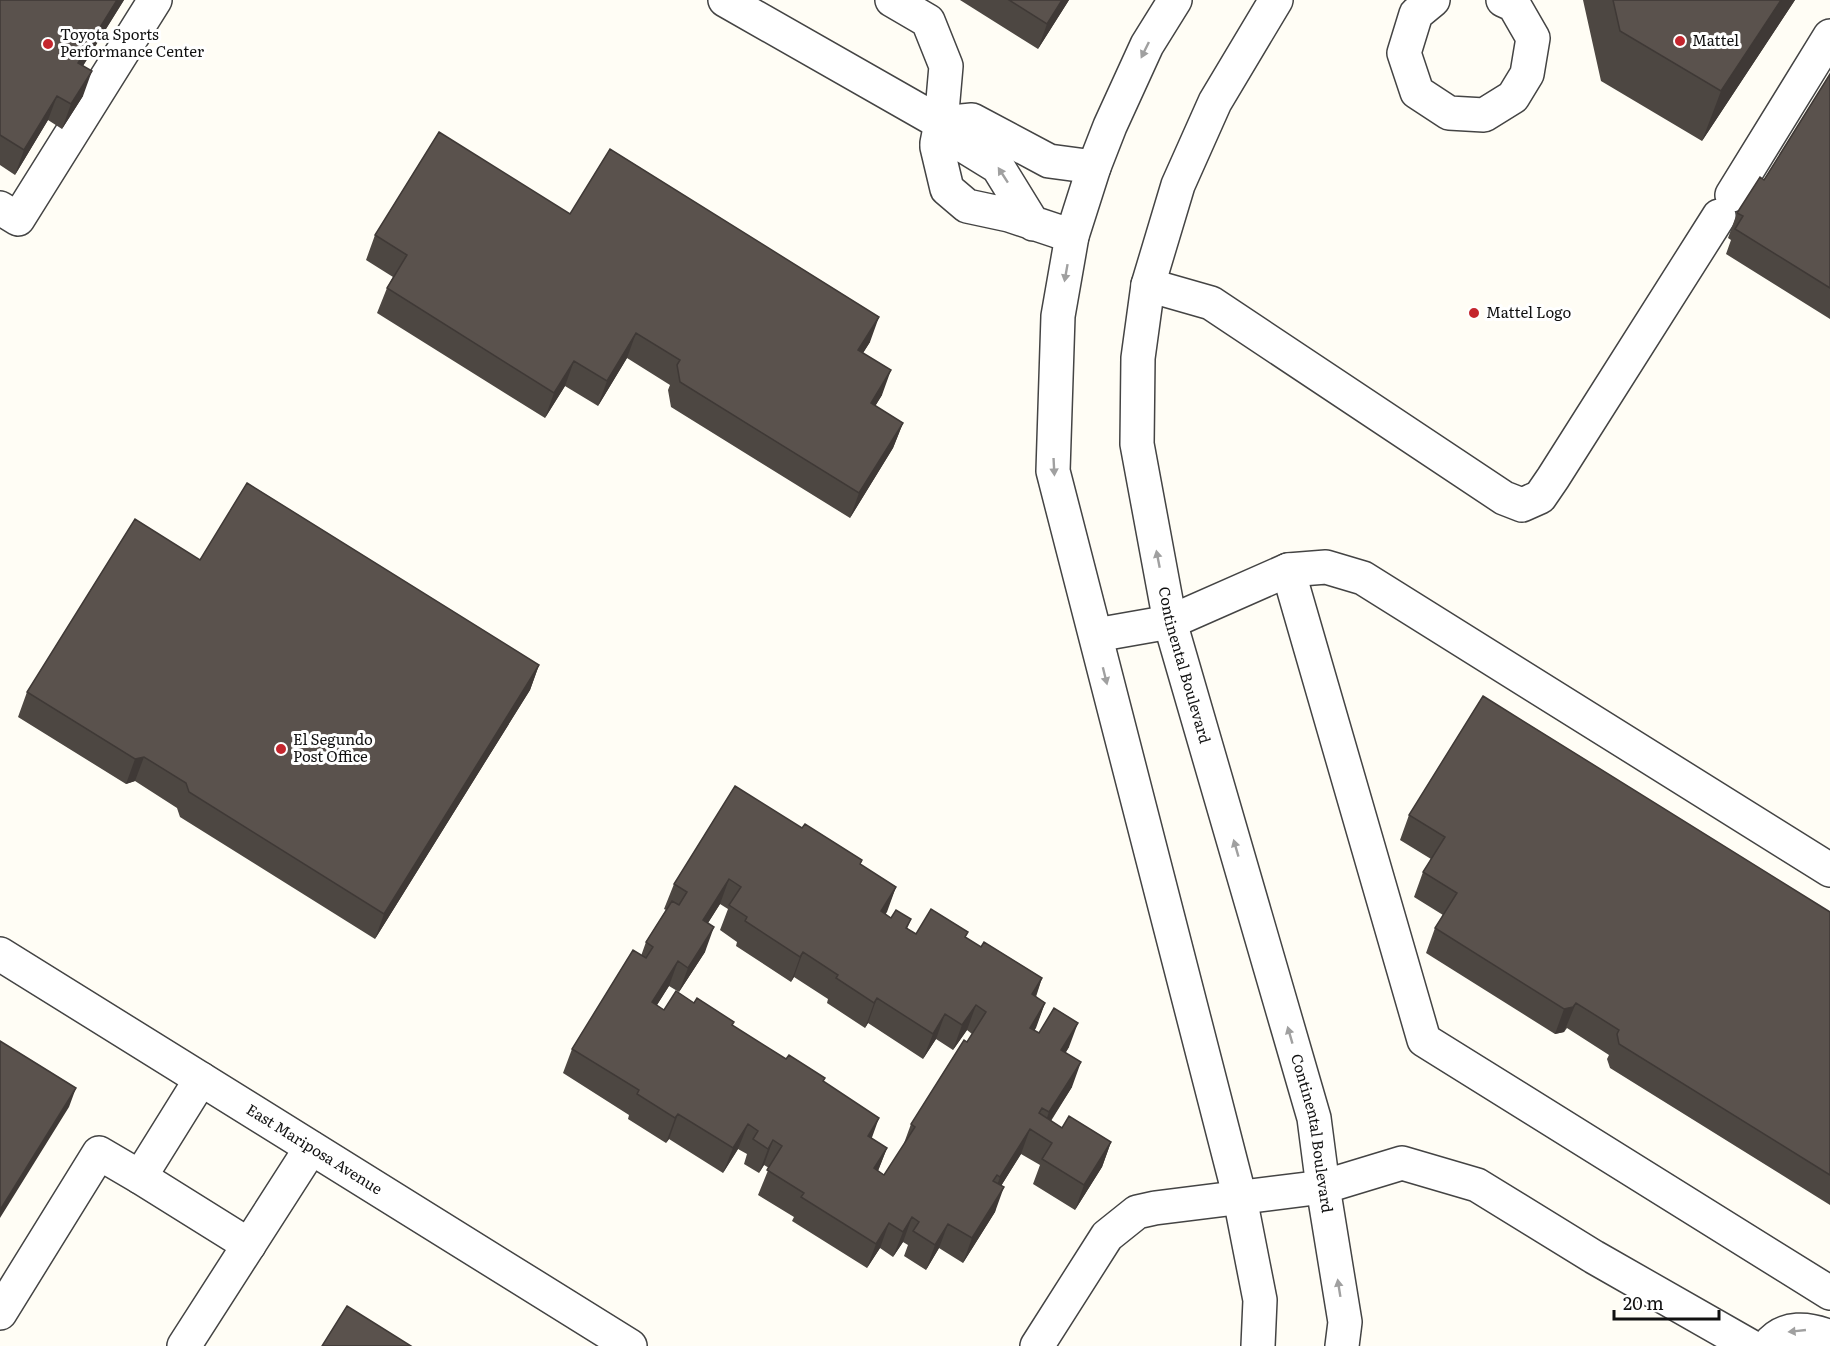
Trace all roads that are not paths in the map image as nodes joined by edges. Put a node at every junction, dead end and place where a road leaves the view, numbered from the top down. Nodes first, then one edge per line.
1 (155, 0) edge
2 (725, 0) edge
3 (892, 0) edge
4 (1175, 0) edge
5 (1276, 0) edge
6 (1503, 0) edge
7 (1414, 5) edge
8 (1830, 36) edge
9 (948, 141) junction
10 (1094, 167) junction
11 (0, 208) edge
12 (1021, 220) junction
13 (1072, 236) junction
14 (1148, 285) junction
15 (1288, 570) junction
16 (1170, 622) junction
17 (1096, 634) junction
18 (1830, 870) edge
19 (0, 954) edge
20 (201, 1079) junction
21 (311, 1148) junction
22 (140, 1177) junction
23 (1323, 1188) junction
24 (1240, 1198) junction
25 (249, 1245) junction
26 (1830, 1293) edge
27 (0, 1313) edge
28 (1830, 1338) edge
29 (184, 1346) edge
30 (630, 1346) edge
31 (1037, 1346) edge
32 (1258, 1346) edge
33 (1342, 1346) edge
34 (1750, 1346) edge
35 (1768, 1346) edge

1 - 11 street
2 - 9 street
3 - 9 street
4 -> 10 street
5 - 14 street, Continental Boulevard
6 - 7 street
8 - 14 street
9 - 10 street
9 - 12 street
9 - 12 street
10 - 13 street
12 - 13 street
13 -> 17 street
16 -> 14 street, Continental Boulevard
15 - 16 street
15 - 18 street
15 - 26 street
16 - 17 street
23 -> 16 street, Continental Boulevard
17 -> 24 street
19 - 20 street, East Mariposa Avenue
20 - 21 street, East Mariposa Avenue
20 - 22 street
21 - 25 street
21 - 30 street, East Mariposa Avenue
22 - 25 street
22 - 27 street
23 - 24 street
33 -> 23 street, Continental Boulevard
23 - 34 street
24 - 31 street
24 - 32 street
25 - 29 street
28 -> 35 street

